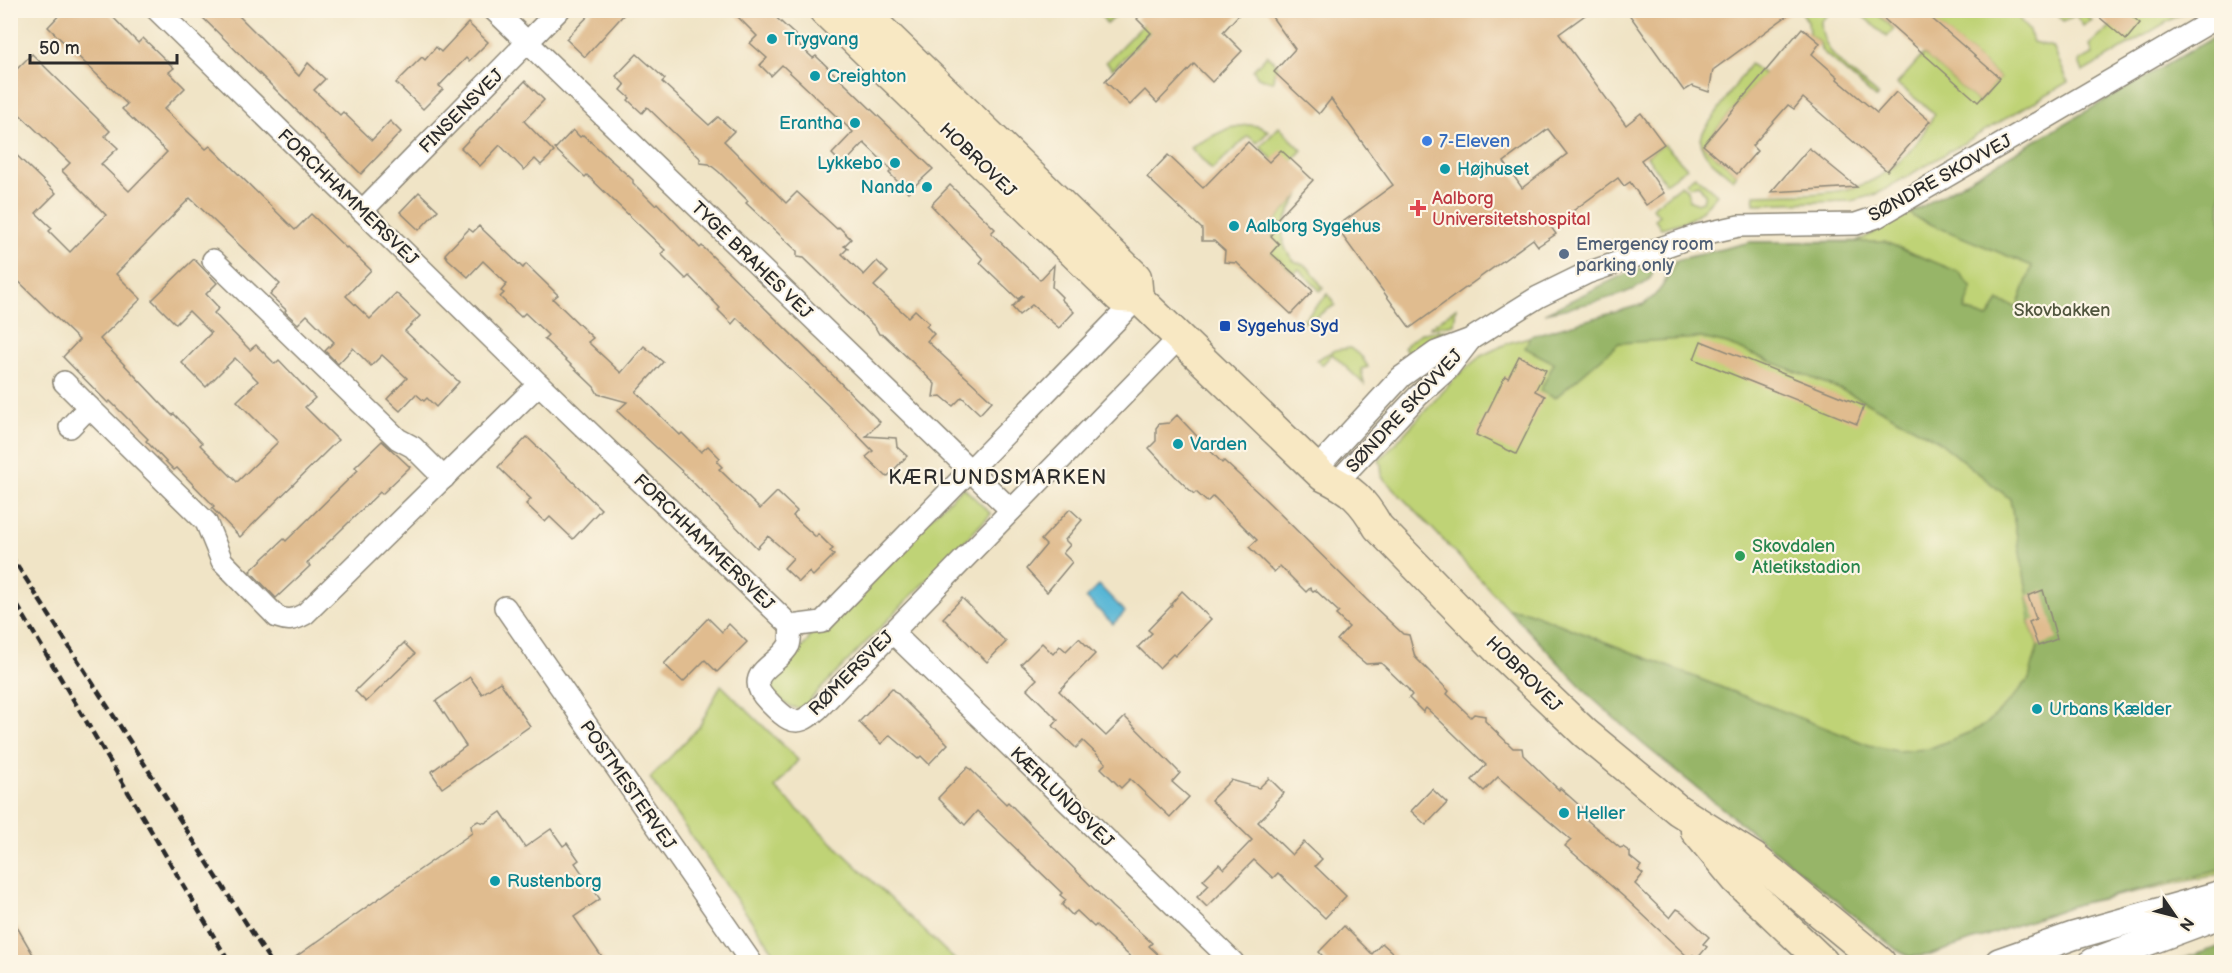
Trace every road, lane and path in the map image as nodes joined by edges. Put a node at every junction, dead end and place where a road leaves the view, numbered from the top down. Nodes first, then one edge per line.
1 (157, 10) edge
2 (494, 10) edge
3 (559, 10) edge
4 (824, 10) edge
5 (861, 10) edge
6 (2222, 15) edge
7 (528, 44) junction
8 (362, 211) junction
9 (213, 260) dead end
10 (1138, 298) junction
11 (1179, 338) junction
12 (64, 382) dead end
13 (539, 384) junction
14 (89, 407) junction
15 (70, 427) dead end
16 (970, 470) junction
17 (1325, 476) junction
18 (444, 478) junction
19 (1011, 510) junction
20 (505, 607) dead end
21 (791, 626) junction
22 (892, 632) junction
23 (1678, 810) junction
24 (1736, 879) junction
25 (2222, 894) edge
26 (2222, 914) edge
27 (751, 963) edge
28 (1233, 963) edge
29 (1823, 963) edge
30 (1850, 963) edge
31 (1880, 963) edge
32 (1999, 963) edge
33 (2093, 963) edge

1 - 8 street, FORCHHAMMERSVEJ
2 - 7 street, TYGE BRAHES VEJ
3 - 7 street, FINSENSVEJ
4 - 10 main road, HOBROVEJ
5 - 10 main road, HOBROVEJ
6 - 17 street, SØNDRE SKOVVEJ
7 - 8 street, FINSENSVEJ
7 - 16 street, TYGE BRAHES VEJ
8 - 13 street, FORCHHAMMERSVEJ
9 - 18 street
10 - 11 main road, HOBROVEJ
10 - 16 street
11 - 17 main road, HOBROVEJ
11 - 19 street, RØMERSVEJ
12 - 14 street
13 - 18 street
13 - 21 street, FORCHHAMMERSVEJ
14 - 15 street
14 - 18 street
16 - 19 street, TYGE BRAHES VEJ
16 - 21 street
17 - 23 main road, HOBROVEJ
19 - 22 street, RØMERSVEJ
20 - 27 street, POSTMESTERVEJ
21 - 22 street, RØMERSVEJ
22 - 28 street, KÆRLUNDSVEJ
23 - 24 main road, HOBROVEJ
23 - 31 main road, HOBROVEJ
24 - 29 main road, HOBROVEJ
24 - 30 main road
25 - 32 street
26 - 33 street

